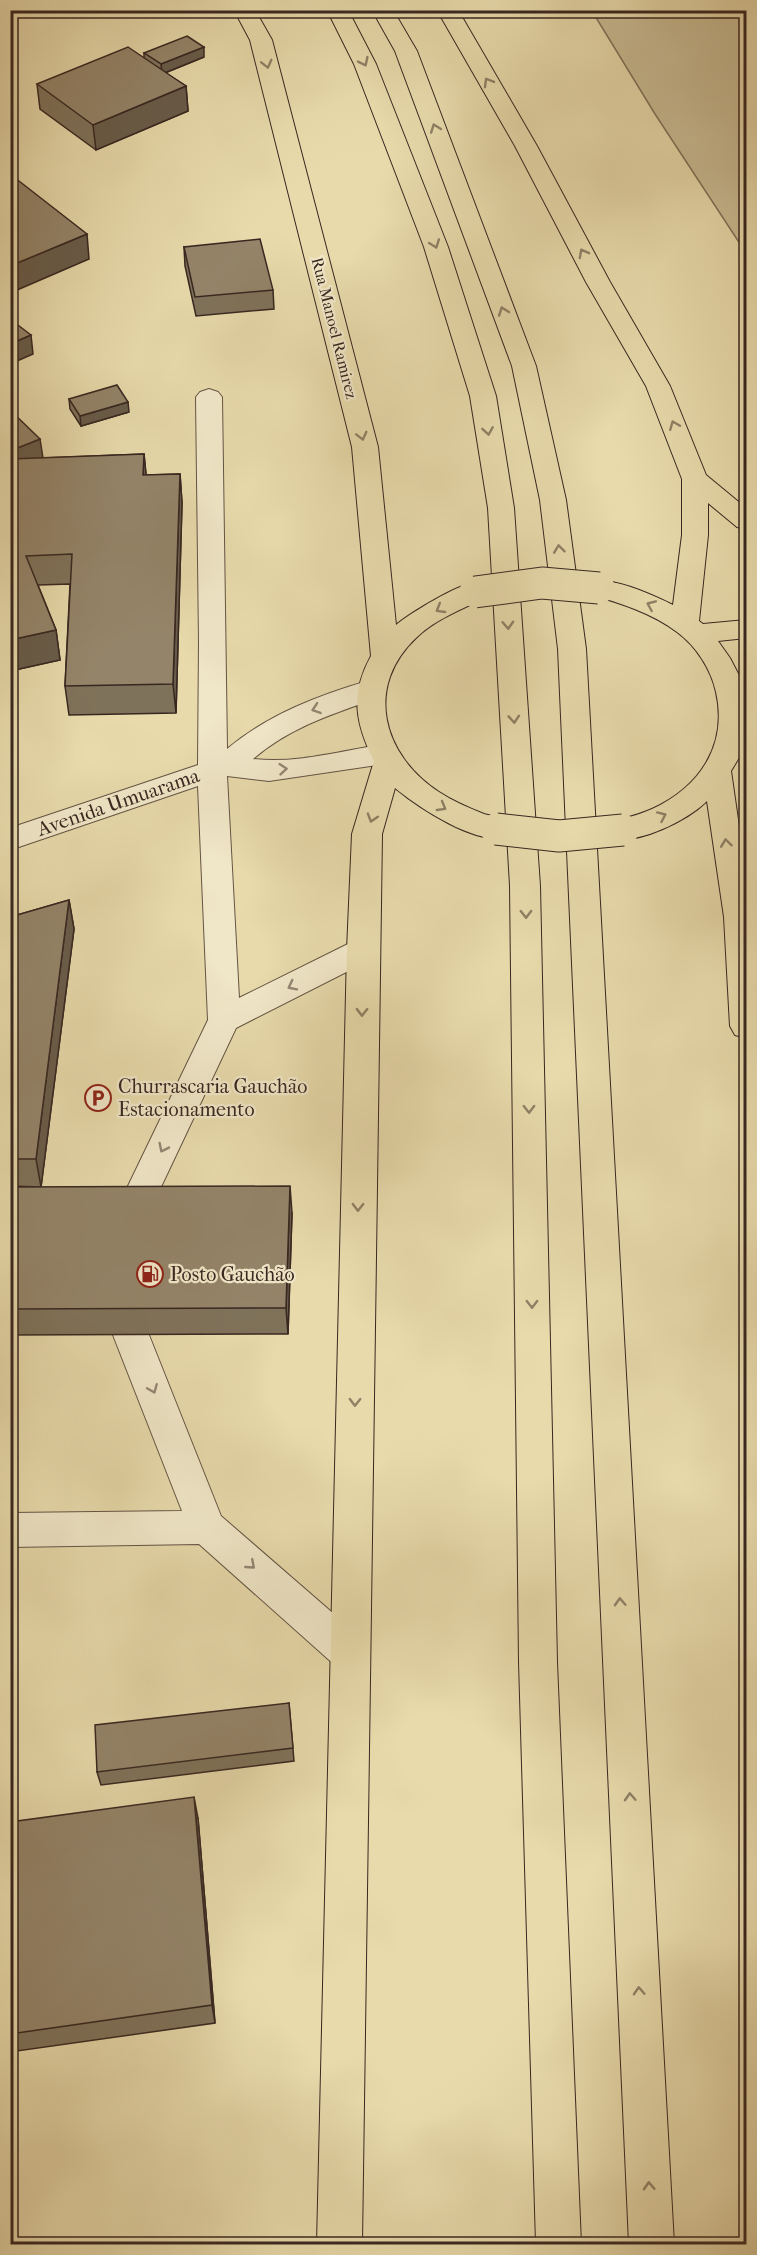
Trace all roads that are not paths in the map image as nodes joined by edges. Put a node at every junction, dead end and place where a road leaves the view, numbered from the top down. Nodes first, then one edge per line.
1 (244, 10) edge
2 (337, 10) edge
3 (382, 10) edge
4 (447, 10) edge
5 (209, 397) dead end
6 (695, 479) junction
7 (747, 521) edge
8 (691, 629) junction
9 (747, 629) edge
10 (385, 655) junction
11 (371, 690) junction
12 (386, 758) junction
13 (730, 767) edge
14 (219, 768) junction
15 (10, 839) edge
16 (363, 950) junction
17 (224, 1020) junction
18 (747, 1026) edge
19 (132, 1213) edge
20 (131, 1335) edge
21 (207, 1527) junction
22 (10, 1530) edge
23 (351, 1653) junction
24 (340, 2244) edge
25 (559, 2244) edge
26 (652, 2244) edge

1 -> 10 main road, Rua Manoel Ramirez
2 -> 25 main road
26 -> 3 main road
6 -> 4 main road
5 - 14 street
6 - 7 main road
6 - 8 main road
8 - 9 main road
8 -> 10 main road, bridge
8 - 13 main road
10 - 11 main road
11 - 12 main road
11 -> 14 street, Avenida Umuarama
12 -> 13 main road, bridge
14 -> 12 street, Avenida Umuarama
12 -> 16 main road
18 -> 13 main road
14 - 15 street, Avenida Umuarama
14 - 17 street
16 -> 17 street
16 -> 23 main road
17 -> 19 street
20 -> 21 street
21 - 22 street
21 -> 23 street
23 - 24 main road

